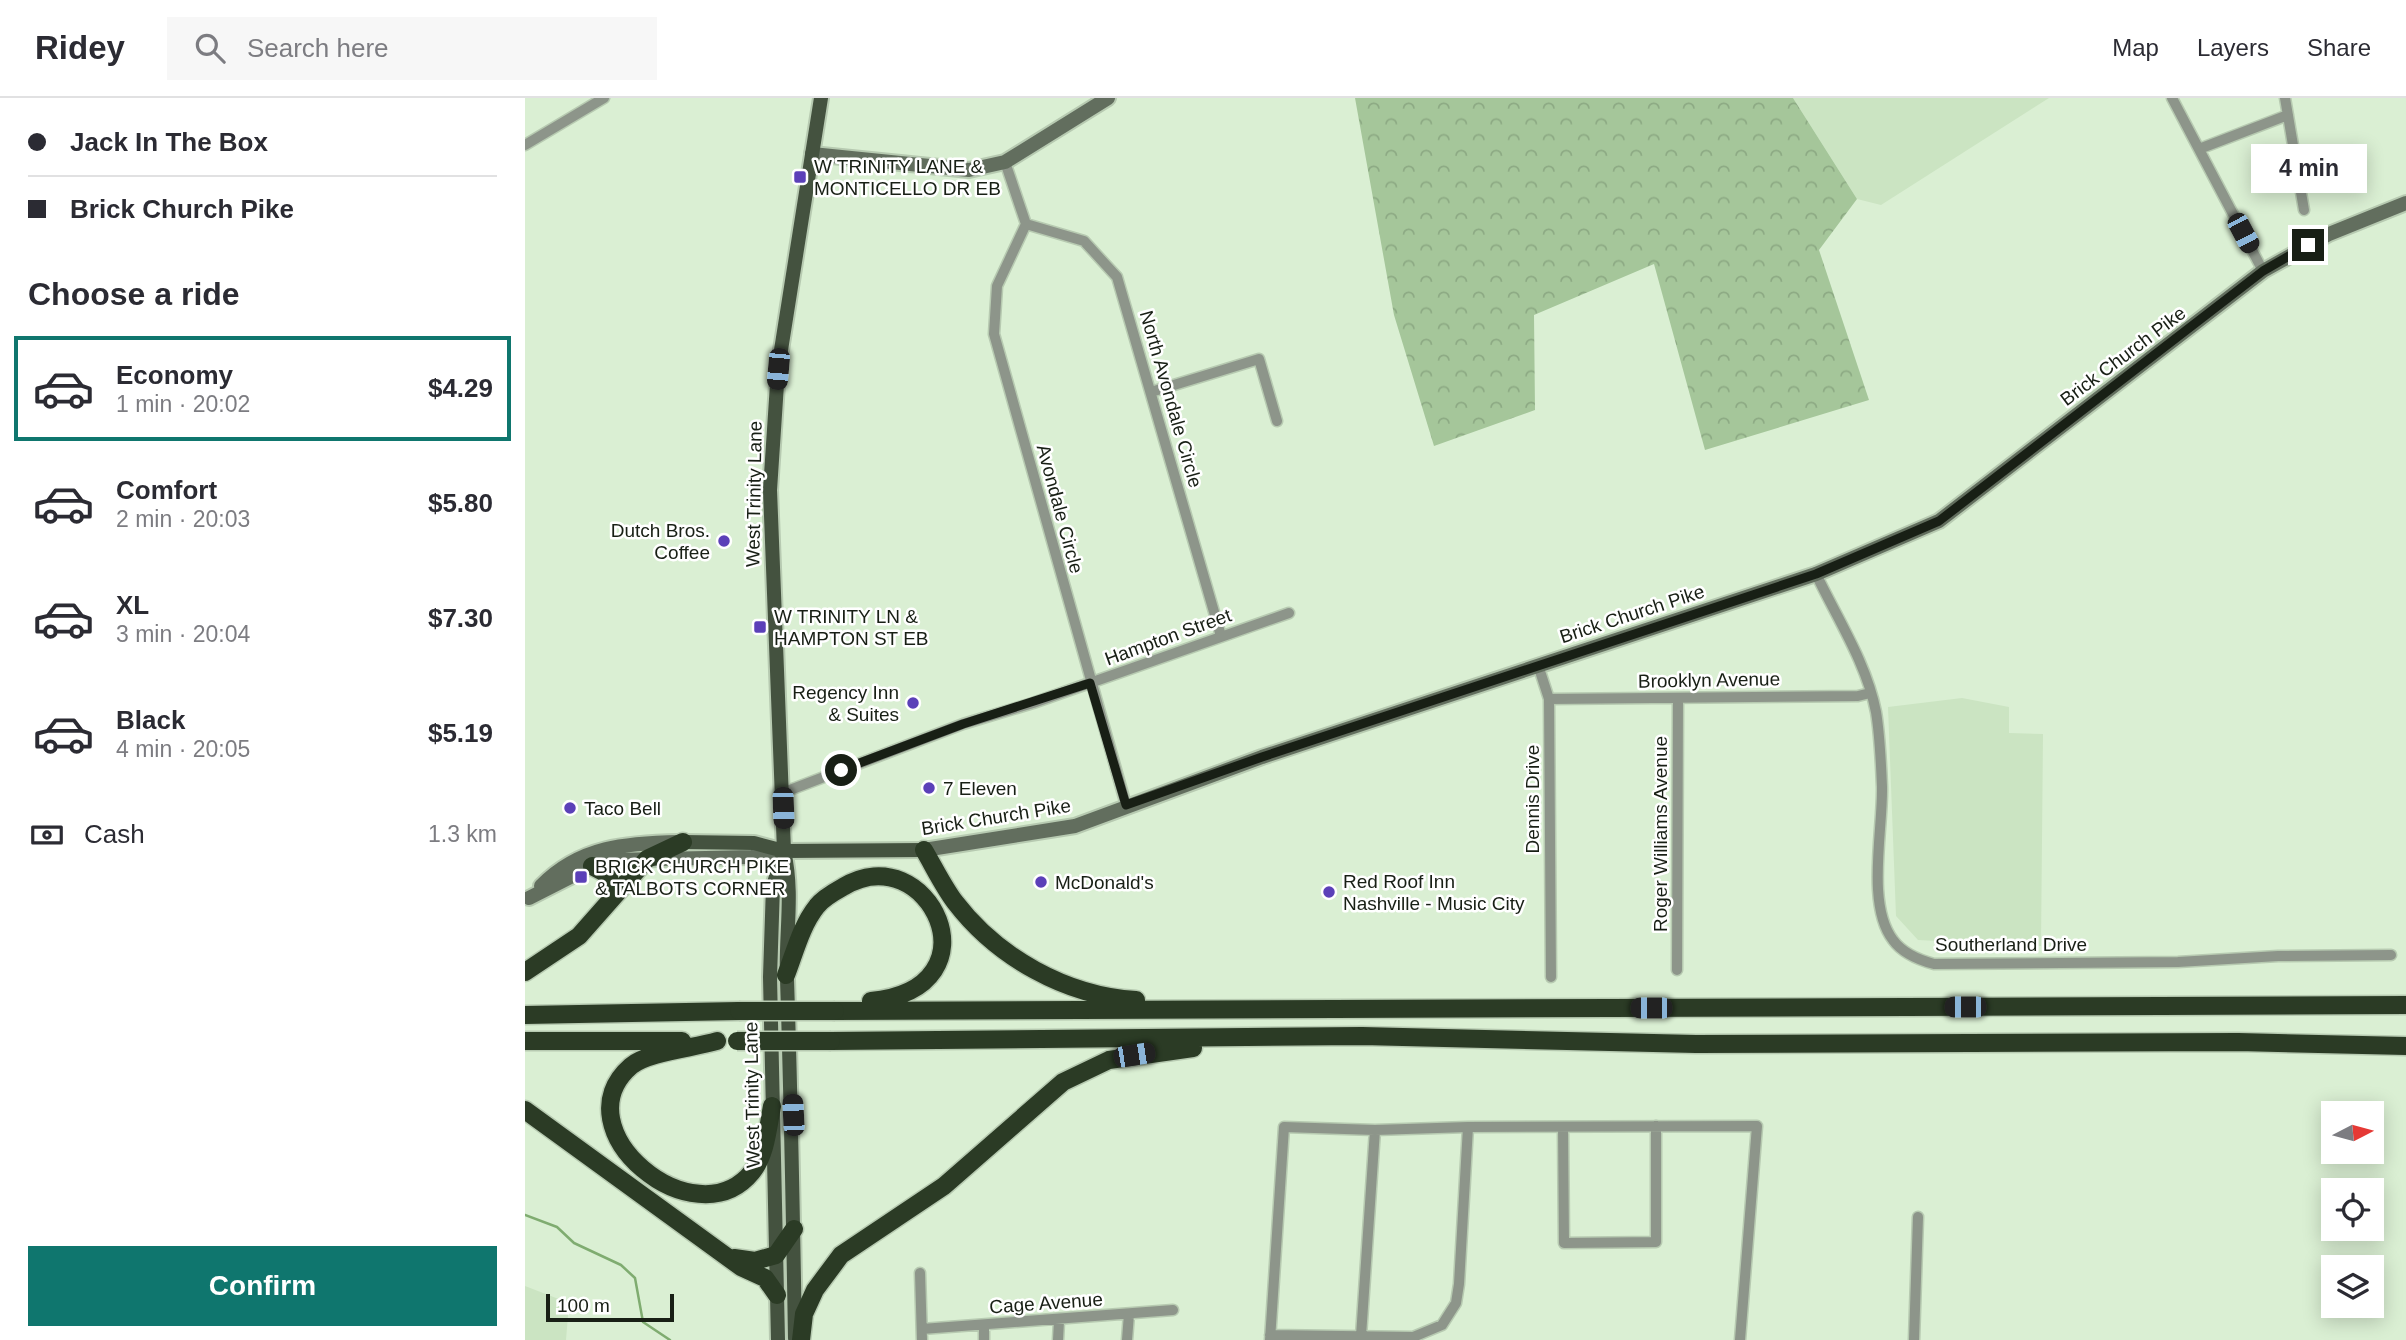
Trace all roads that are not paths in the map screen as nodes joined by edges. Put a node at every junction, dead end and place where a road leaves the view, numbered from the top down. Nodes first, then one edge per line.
1 (604, 98) edge
2 (821, 98) edge
3 (1108, 98) edge
4 (2172, 98) edge
5 (2285, 98) edge
6 (2288, 115) junction
7 (525, 145) edge
8 (2199, 149) junction
9 (812, 154) junction
10 (1005, 162) junction
11 (2406, 204) edge
12 (2304, 210) dead end
13 (1026, 224) junction
14 (2263, 271) junction
15 (1151, 392) junction
16 (1277, 421) dead end
17 (1816, 574) junction
18 (1289, 613) dead end
19 (1220, 636) junction
20 (1538, 664) junction
21 (1090, 683) junction
22 (1870, 693) junction
23 (1678, 698) junction
24 (1549, 699) junction
25 (782, 793) junction
26 (1126, 805) junction
27 (683, 842) junction
28 (924, 850) junction
29 (784, 851) junction
30 (647, 859) junction
31 (592, 866) junction
32 (527, 900) edge
33 (610, 901) junction
34 (2391, 955) dead end
35 (1678, 970) dead end
36 (525, 972) edge
37 (786, 975) junction
38 (1551, 977) dead end
39 (2406, 1005) edge
40 (1304, 1010) junction
41 (835, 1011) junction
42 (525, 1015) edge
43 (1362, 1036) junction
44 (525, 1041) edge
45 (717, 1041) junction
46 (2406, 1046) edge
47 (772, 1106) junction
48 (525, 1110) edge
49 (1563, 1126) junction
50 (1656, 1126) junction
51 (1468, 1127) junction
52 (1375, 1129) junction
53 (1918, 1217) dead end
54 (794, 1229) junction
55 (776, 1255) junction
56 (728, 1256) junction
57 (919, 1273) dead end
58 (777, 1295) junction
59 (1173, 1310) dead end
60 (1129, 1314) junction
61 (1059, 1321) junction
62 (984, 1325) junction
63 (922, 1334) edge
64 (1361, 1336) junction
65 (1270, 1338) edge
66 (778, 1340) edge
67 (795, 1340) edge
68 (801, 1340) edge
69 (984, 1340) edge
70 (1058, 1340) edge
71 (1127, 1340) edge
72 (1740, 1340) edge
73 (1914, 1340) edge

1 - 7 street
2 - 9 main road, West Trinity Lane
3 - 10 main road
4 - 8 street
5 - 6 street
6 - 8 street
6 - 12 street
8 - 14 street
9 - 10 main road
9 - 25 main road, West Trinity Lane
10 - 13 street
11 - 14 main road, Brick Church Pike
13 - 15 street, North Avondale Circle
13 - 21 street, Avondale Circle
14 - 17 main road, Brick Church Pike
15 - 16 street
15 - 19 street, North Avondale Circle
17 - 20 main road, Brick Church Pike
17 - 22 street, Southerland Drive
18 - 19 street, Hampton Street
19 - 21 street, Hampton Street
20 - 24 street, Dennis Drive
20 - 26 main road, Brick Church Pike
21 - 25 street, Hampton Street
21 - 26 street, Avondale Circle
22 - 23 street, Brooklyn Avenue
22 - 34 street, Southerland Drive
23 - 24 street, Brooklyn Avenue
23 - 35 street, Roger Williams Avenue
24 - 38 street, Dennis Drive
25 - 29 main road, West Trinity Lane
26 - 28 main road, Brick Church Pike
27 - 29 main road, Brick Church Pike
27 - 30 highway
27 - 32 main road, Brick Church Pike
28 - 29 main road, Brick Church Pike
28 - 40 highway
29 - 30 main road, Brick Church Pike
29 - 37 main road, West Trinity Lane
29 - 47 main road, West Trinity Lane
30 - 31 main road, Brick Church Pike
30 - 33 highway
31 - 32 main road, Brick Church Pike
31 - 33 highway
33 - 36 highway
37 - 41 highway
37 - 54 main road, West Trinity Lane
39 - 40 highway
40 - 41 highway
41 - 42 highway, bridge
43 - 45 highway, bridge
43 - 46 highway
43 - 68 highway
44 - 45 highway
45 - 47 highway
47 - 55 main road, West Trinity Lane
48 - 56 highway
49 - 50 street
49 - 50 street
49 - 51 street
50 - 72 street
51 - 52 street
51 - 64 street
52 - 64 street
52 - 65 street
53 - 73 street
54 - 55 highway
54 - 67 main road, West Trinity Lane
55 - 56 highway
55 - 58 main road, West Trinity Lane
56 - 58 highway
57 - 63 street
58 - 66 main road, West Trinity Lane
59 - 60 street, Cage Avenue
60 - 61 street, Cage Avenue
60 - 71 street
61 - 62 street, Cage Avenue
61 - 70 street
62 - 63 street, Cage Avenue
62 - 69 street
64 - 65 street

